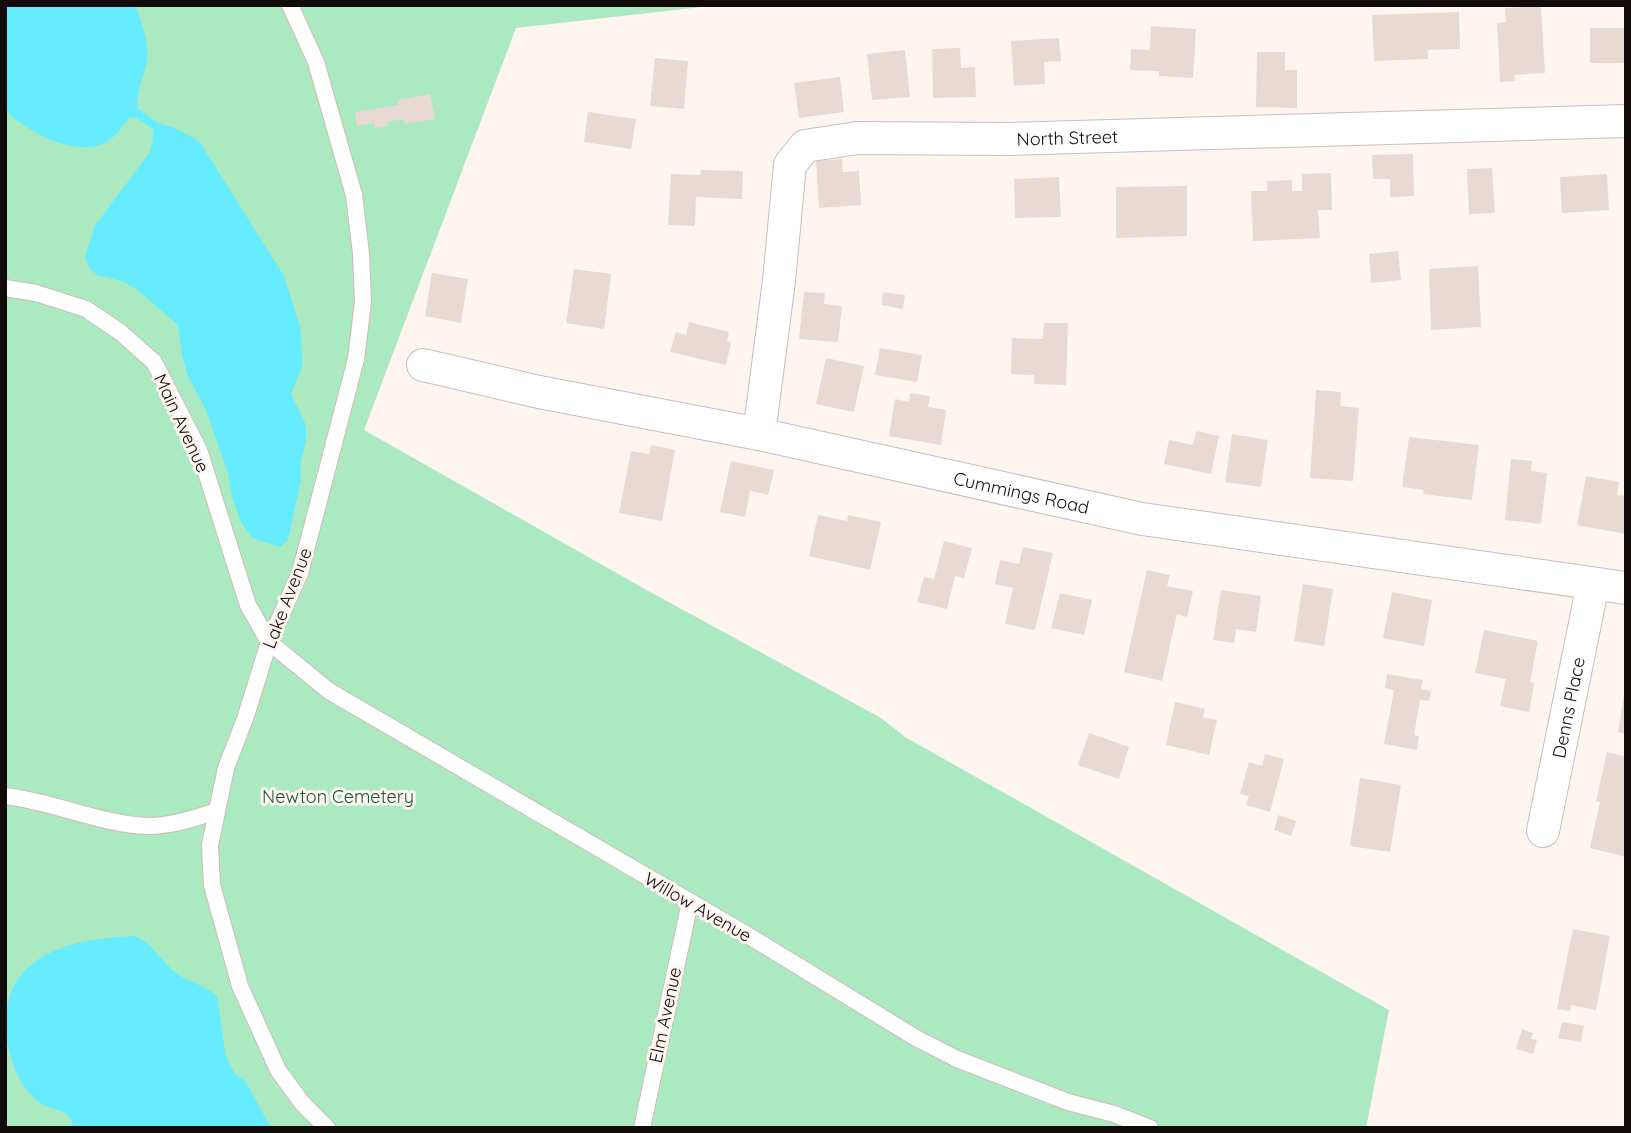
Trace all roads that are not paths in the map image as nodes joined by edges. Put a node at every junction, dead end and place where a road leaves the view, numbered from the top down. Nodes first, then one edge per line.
1 (290, 5) edge
2 (1626, 121) edge
3 (5, 288) edge
4 (423, 365) dead end
5 (759, 434) junction
6 (1593, 584) junction
7 (1626, 589) edge
8 (269, 642) junction
9 (5, 796) edge
10 (217, 811) junction
11 (1543, 831) dead end
12 (690, 902) junction
13 (327, 1128) edge
14 (642, 1128) edge
15 (1150, 1128) edge

1 - 8 lane, Lake Avenue
2 - 5 street, North Street
3 - 8 lane, Main Avenue
4 - 5 street, Cummings Road
5 - 6 street, Cummings Road
6 - 7 street, Cummings Road
6 - 11 street, Denns Place
8 - 10 lane, Lake Avenue
8 - 12 lane, Willow Avenue
9 - 10 lane
10 - 13 lane, Lake Avenue
12 - 14 lane, Elm Avenue
12 - 15 lane, Willow Avenue

